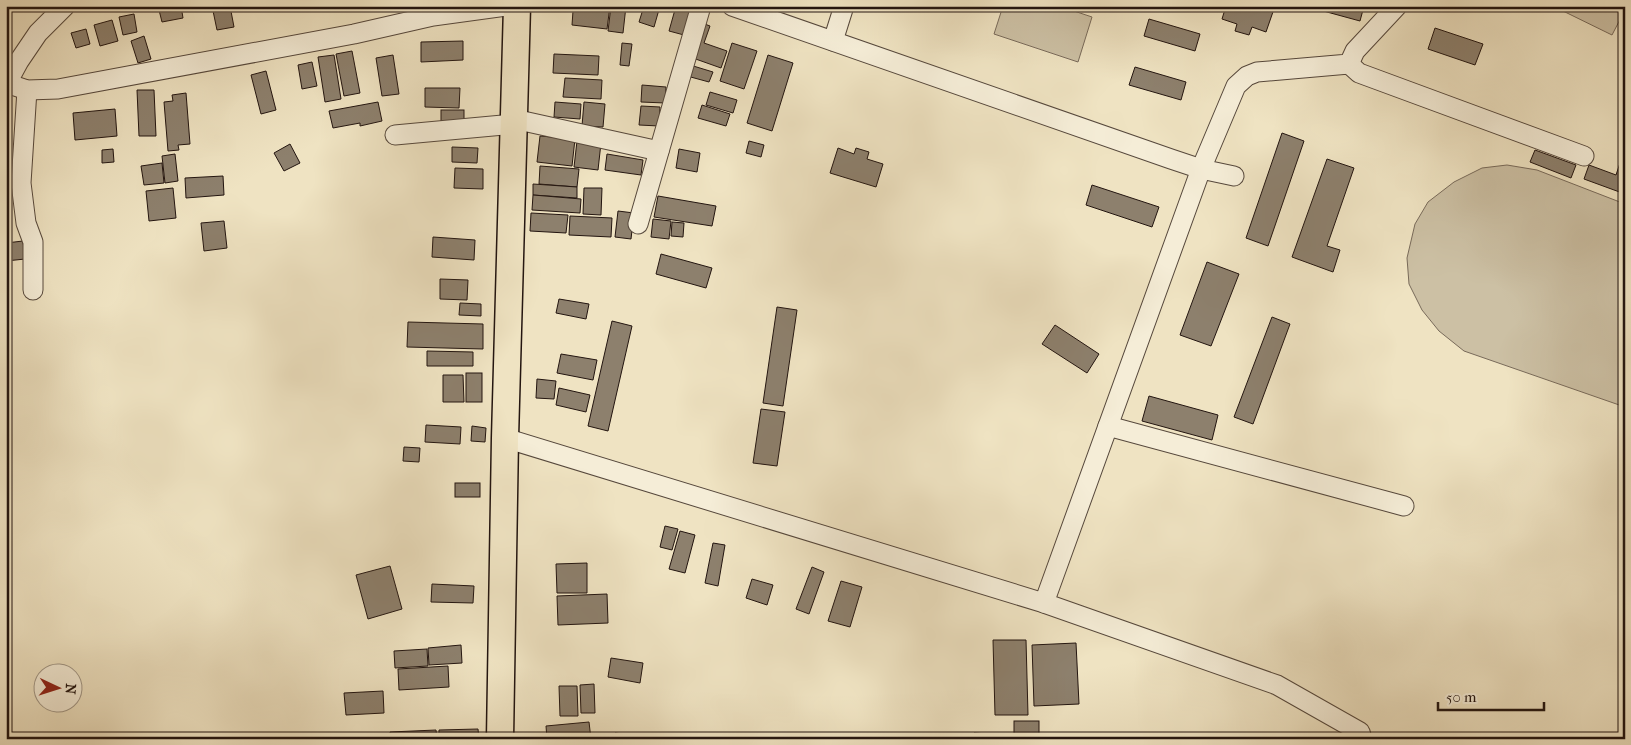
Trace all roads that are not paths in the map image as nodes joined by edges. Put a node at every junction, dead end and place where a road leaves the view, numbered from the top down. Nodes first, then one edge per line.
1 (65, 6) edge
2 (506, 6) edge
3 (517, 6) edge
4 (700, 6) edge
5 (732, 6) edge
6 (844, 6) edge
7 (1397, 6) edge
8 (833, 41) junction
9 (1349, 64) junction
10 (6, 83) edge
11 (27, 90) junction
12 (514, 121) junction
13 (395, 135) dead end
14 (659, 151) junction
15 (1584, 156) dead end
16 (1201, 168) junction
17 (1234, 176) dead end
18 (638, 224) dead end
19 (33, 290) dead end
20 (1108, 426) junction
21 (505, 438) junction
22 (1404, 506) dead end
23 (1044, 603) junction
24 (500, 739) edge
25 (1362, 739) edge

1 - 10 street
2 - 11 street
3 - 12 highway
4 - 14 street
5 - 8 street
6 - 8 street
7 - 9 street
8 - 16 street
9 - 15 street
9 - 16 street
10 - 11 street
11 - 19 street
12 - 13 street
12 - 14 street
12 - 21 highway
14 - 18 street
16 - 17 street
16 - 20 street
20 - 22 street
20 - 23 street
21 - 23 street
21 - 24 highway
23 - 25 street

